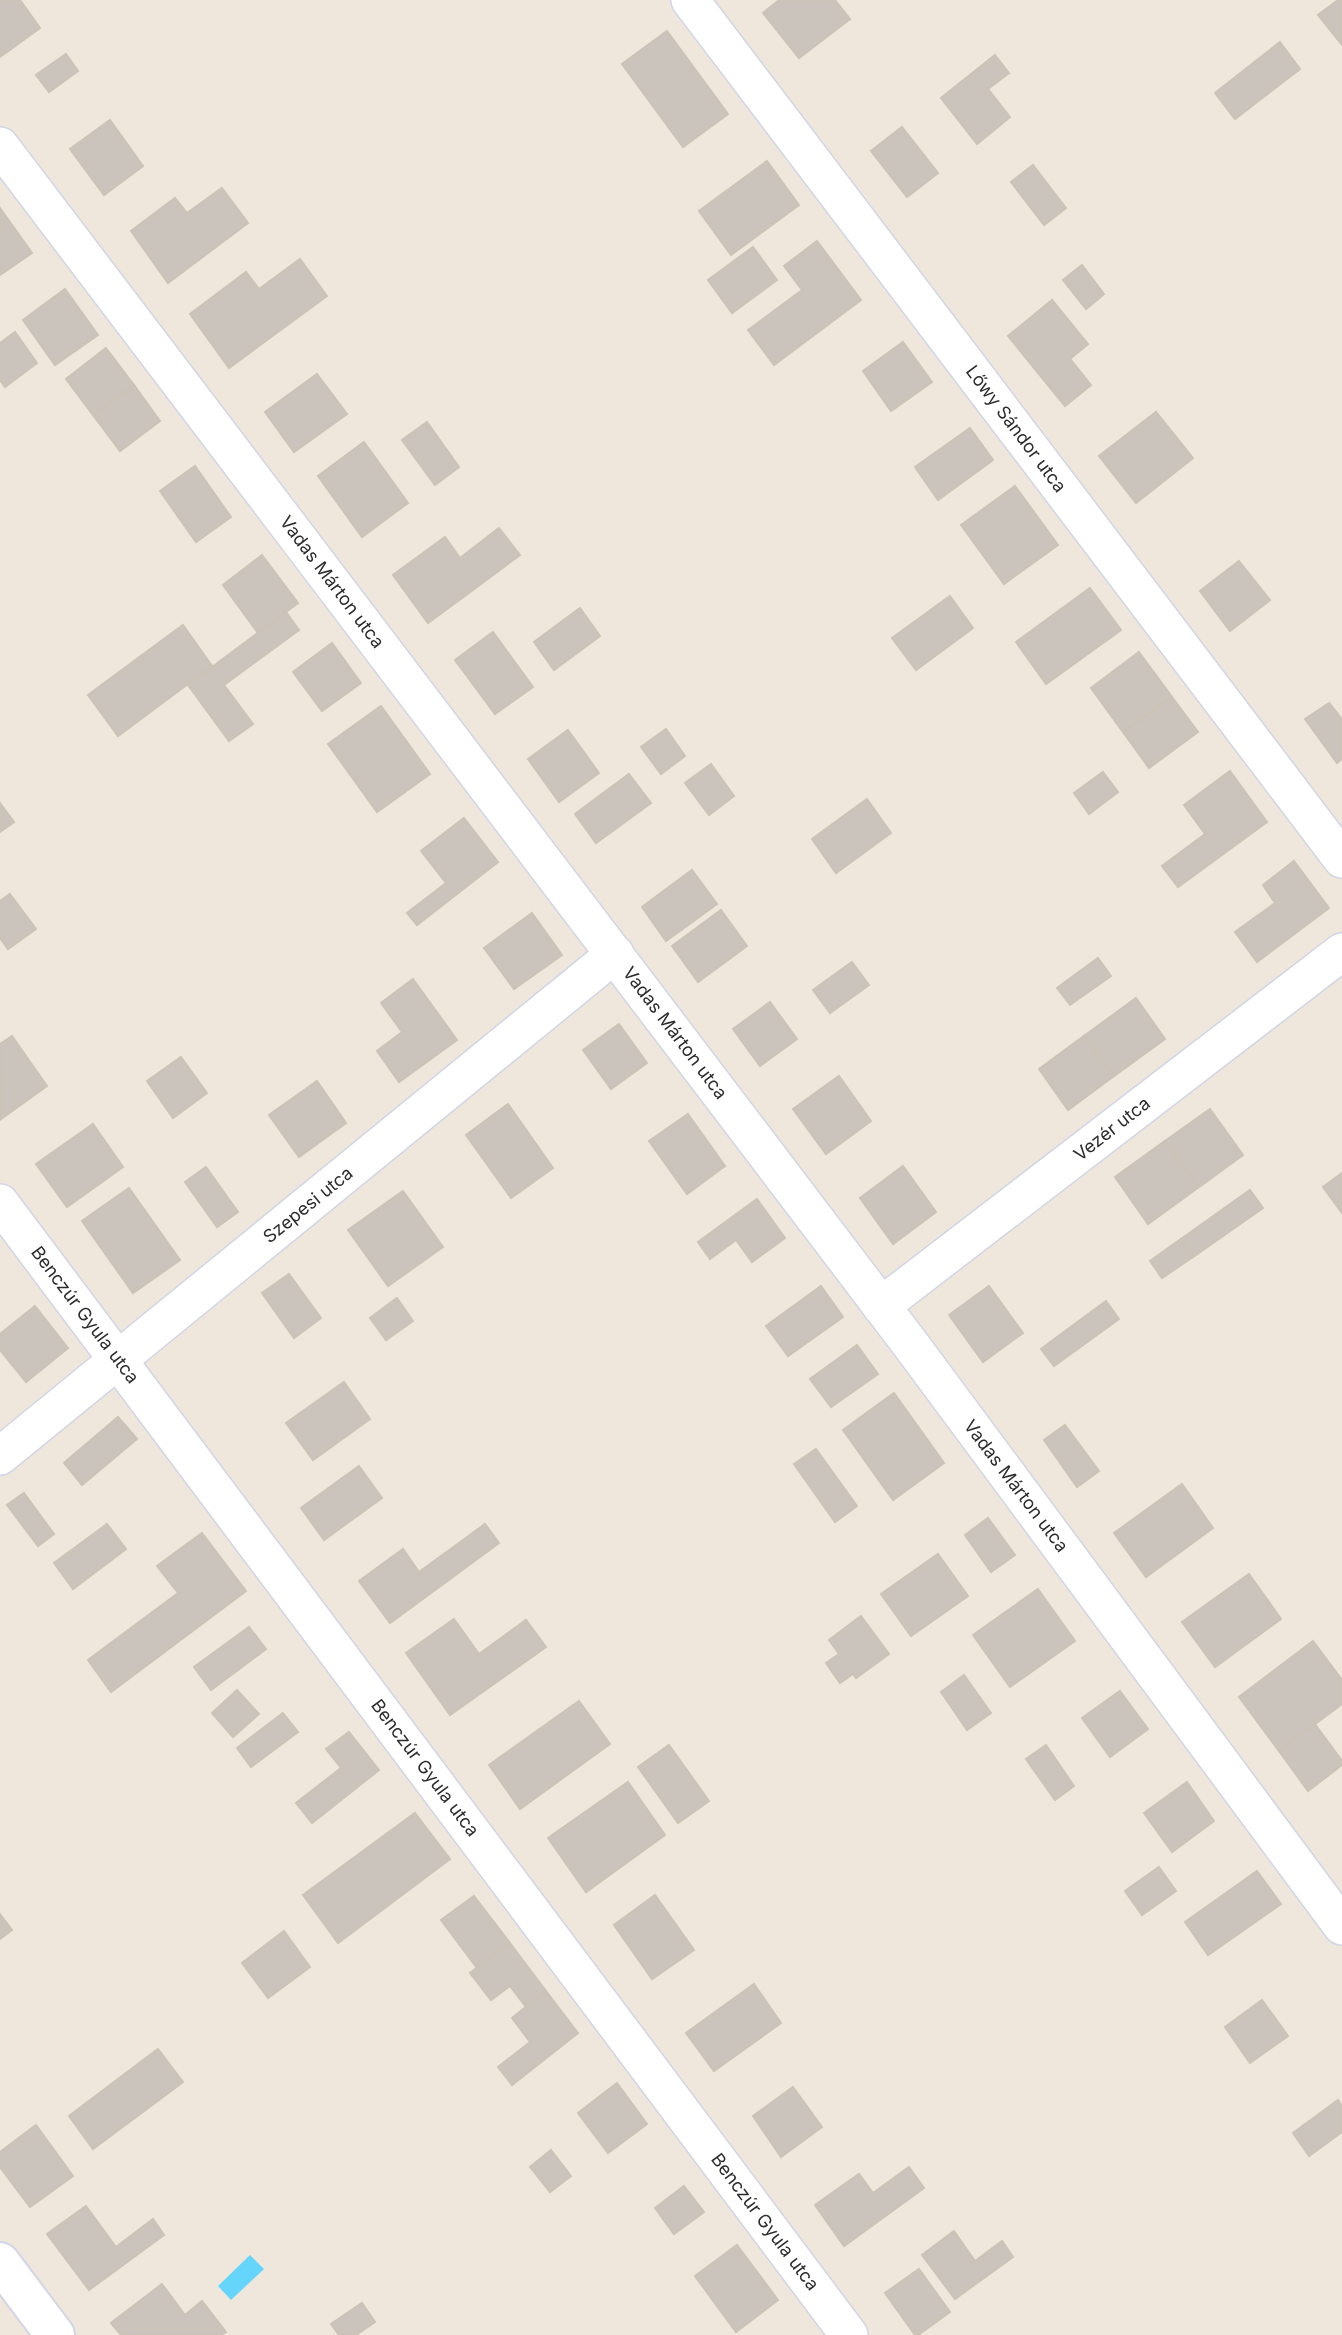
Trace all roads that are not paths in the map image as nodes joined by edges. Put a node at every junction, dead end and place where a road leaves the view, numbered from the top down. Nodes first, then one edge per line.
1 (690, 0) edge
2 (0, 146) edge
3 (1342, 859) edge
4 (1342, 952) edge
5 (615, 954) junction
6 (0, 1202) edge
7 (881, 1306) junction
8 (119, 1359) junction
9 (0, 1456) edge
10 (1342, 1926) edge
11 (0, 2262) edge
12 (55, 2335) edge
13 (849, 2335) edge

1 - 3 street, Lőwy Sándor utca
2 - 5 street, Vadas Márton utca
4 - 7 street, Vezér utca
5 - 7 street, Vadas Márton utca
5 - 8 street, Szepesi utca
6 - 8 street, Benczúr Gyula utca
7 - 10 street, Vadas Márton utca
8 - 9 street, Szepesi utca
8 - 13 street, Benczúr Gyula utca
11 - 12 street

